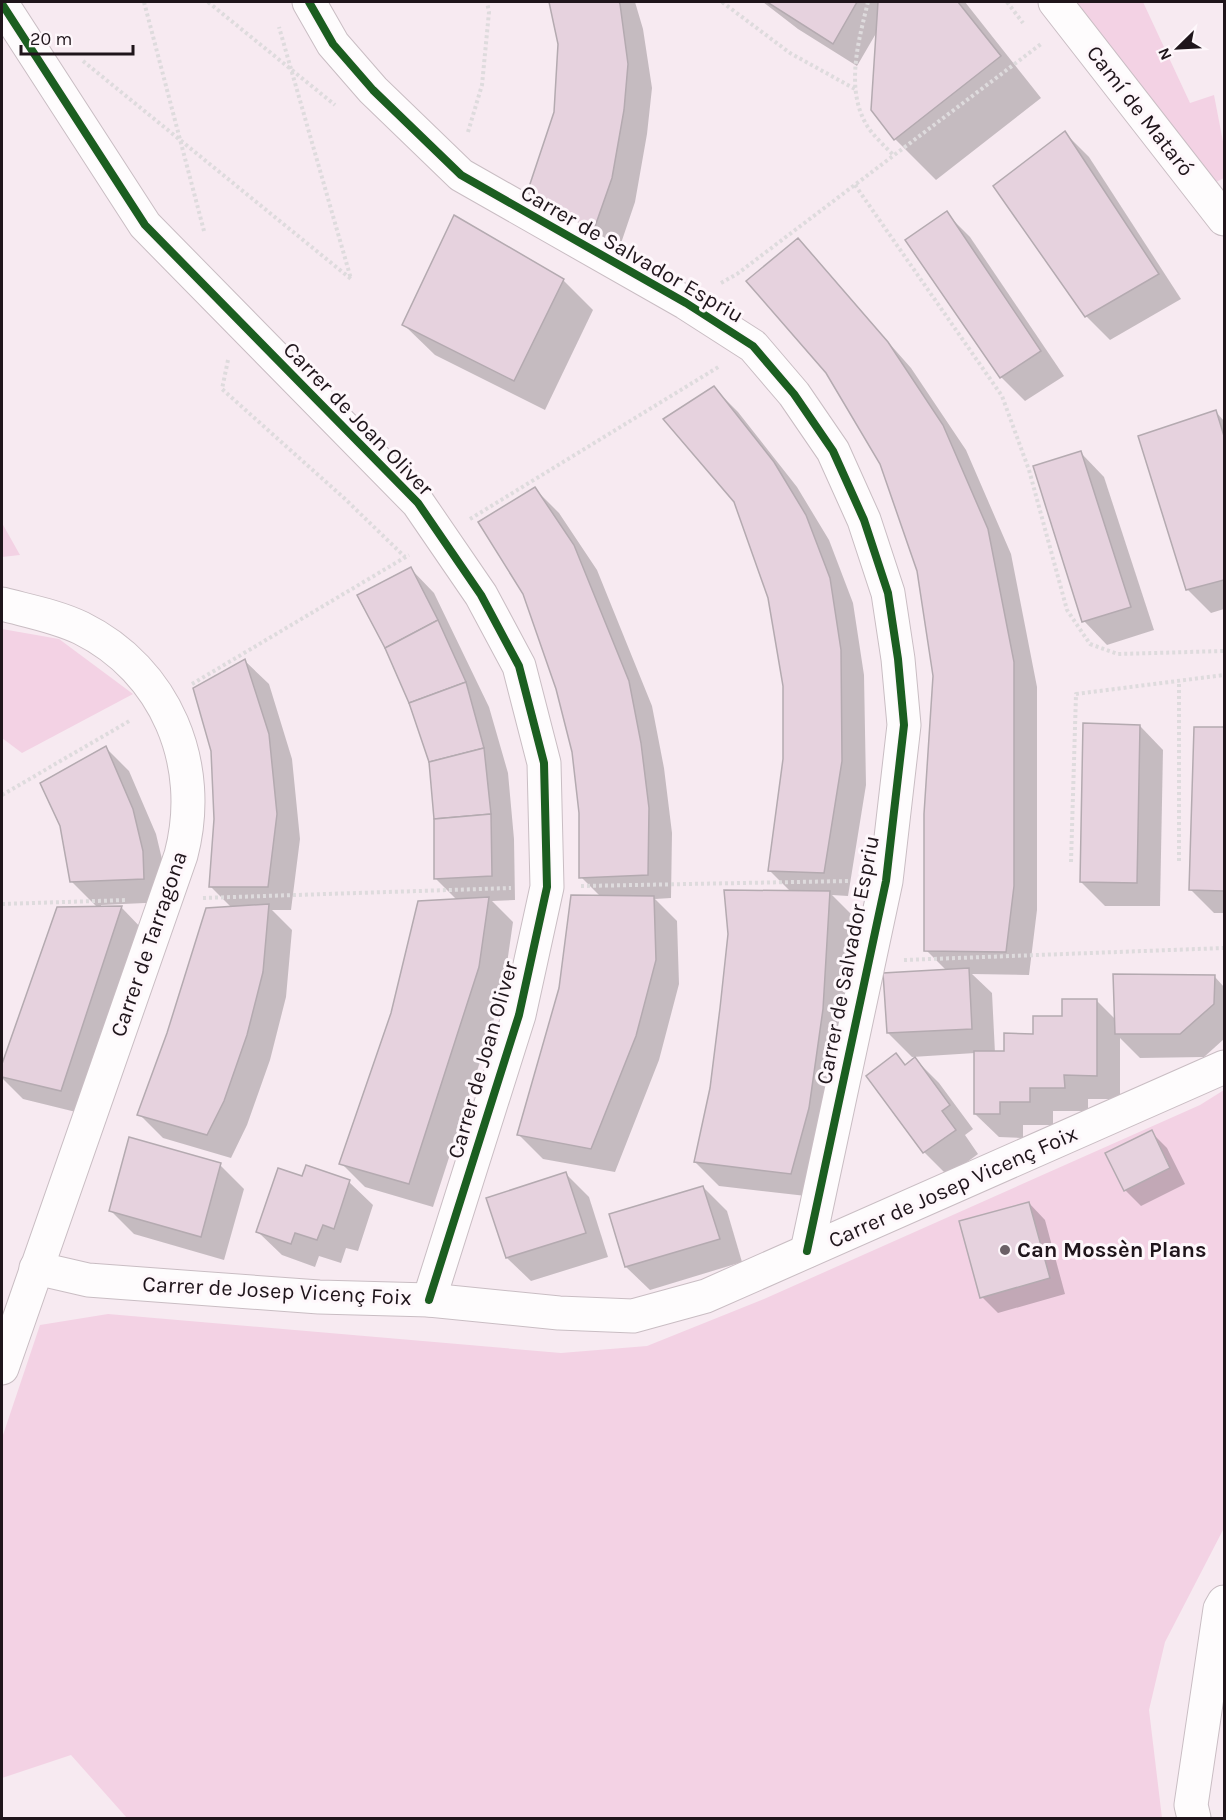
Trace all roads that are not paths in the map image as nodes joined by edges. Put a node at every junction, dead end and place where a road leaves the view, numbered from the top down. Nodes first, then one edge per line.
1 (309, 2) edge
2 (1055, 2) edge
3 (2, 4) edge
4 (1224, 219) edge
5 (2, 604) edge
6 (1224, 1067) edge
7 (807, 1251) junction
8 (36, 1268) junction
9 (429, 1299) junction
10 (2, 1368) edge
11 (1224, 1602) edge
12 (1210, 1773) edge
13 (1194, 1818) edge

1 - 7 street, Carrer de Salvador Espriu
2 - 4 street, Camí de Mataró
3 - 9 street, Carrer de Joan Oliver
5 - 8 street, Carrer de Tarragona
6 - 7 street, Carrer de Josep Vicenç Foix
7 - 9 street, Carrer de Josep Vicenç Foix
8 - 9 street, Carrer de Josep Vicenç Foix
8 - 10 street, Carrer de Tarragona
11 - 12 street
12 - 13 street

